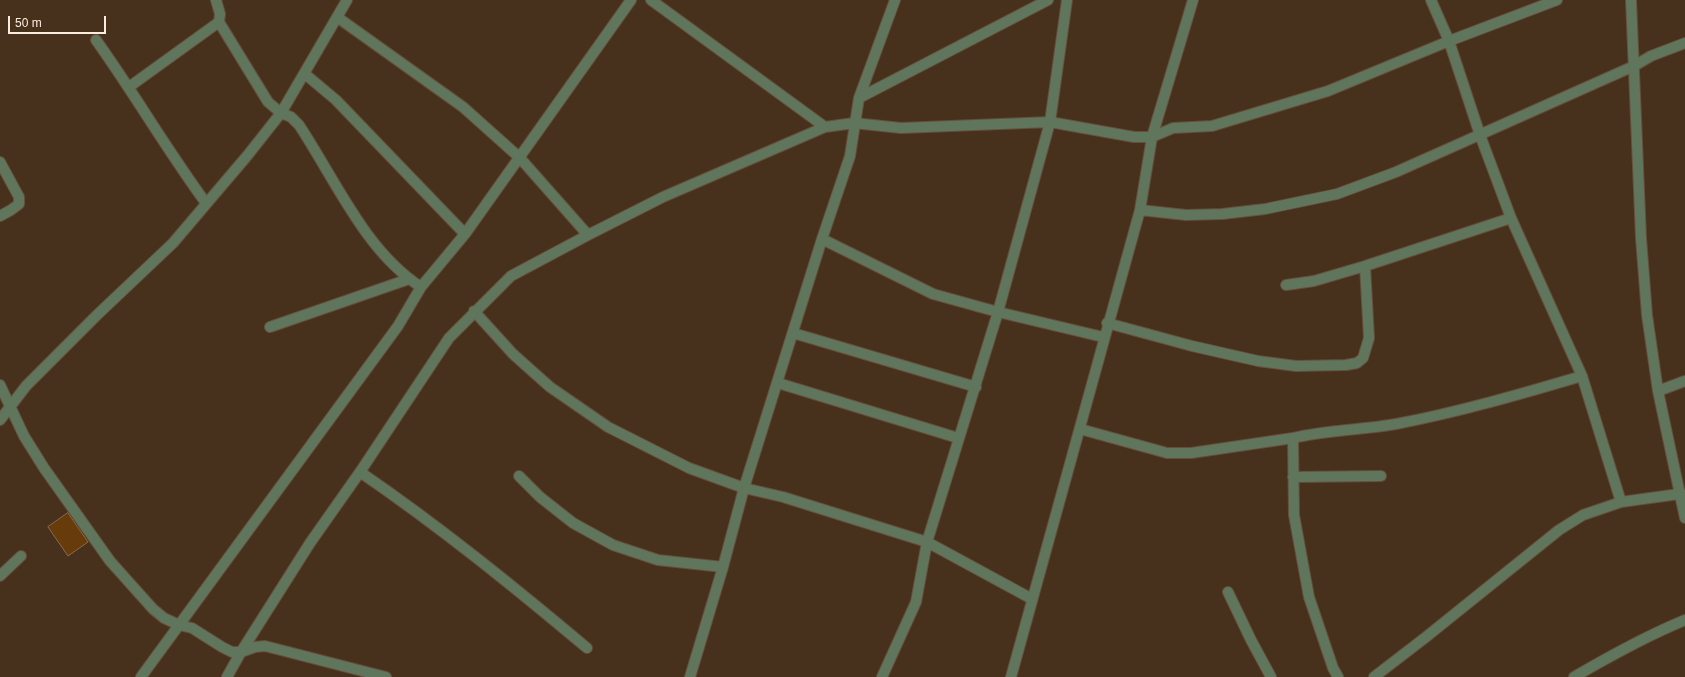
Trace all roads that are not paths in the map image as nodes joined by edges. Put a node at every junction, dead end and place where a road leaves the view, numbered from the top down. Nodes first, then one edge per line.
1 (216, 0) edge
2 (347, 0) edge
3 (631, 0) edge
4 (651, 0) edge
5 (895, 0) edge
6 (1048, 0) edge
7 (1067, 0) edge
8 (1193, 0) edge
9 (1431, 0) edge
10 (1557, 0) edge
11 (1630, 0) edge
12 (337, 17) junction
13 (219, 22) junction
14 (96, 40) dead end
15 (1449, 41) junction
16 (1685, 44) edge
17 (1634, 66) junction
18 (305, 74) junction
19 (129, 87) junction
20 (859, 98) junction
21 (281, 113) junction
22 (1050, 122) junction
23 (854, 123) junction
24 (825, 127) junction
25 (1480, 135) junction
26 (1152, 137) junction
27 (520, 158) junction
28 (0, 162) edge
29 (206, 203) junction
30 (1140, 210) junction
31 (0, 216) edge
32 (1511, 218) junction
33 (466, 234) junction
34 (588, 235) junction
35 (822, 239) junction
36 (1365, 266) junction
37 (409, 279) junction
38 (1286, 285) dead end
39 (421, 286) junction
40 (474, 311) junction
41 (998, 312) junction
42 (1107, 323) junction
43 (270, 327) dead end
44 (793, 333) junction
45 (1103, 337) junction
46 (1582, 376) junction
47 (1685, 381) edge
48 (778, 383) junction
49 (0, 385) edge
50 (976, 387) junction
51 (1658, 391) junction
52 (11, 405) junction
53 (0, 420) edge
54 (1080, 429) junction
55 (958, 438) junction
56 (1293, 438) junction
57 (360, 472) junction
58 (519, 476) dead end
59 (1381, 476) dead end
60 (1293, 477) junction
61 (744, 488) junction
62 (1682, 494) edge
63 (1622, 502) junction
64 (1685, 518) edge
65 (927, 542) junction
66 (21, 556) dead end
67 (723, 567) junction
68 (0, 576) edge
69 (1228, 592) dead end
70 (1032, 598) junction
71 (1685, 620) edge
72 (179, 625) junction
73 (586, 648) dead end
74 (241, 652) junction
75 (141, 677) edge
76 (227, 677) edge
77 (386, 677) edge
78 (690, 677) edge
79 (882, 677) edge
80 (1011, 677) edge
81 (1271, 677) edge
82 (1338, 677) edge
83 (1374, 677) edge
84 (1574, 677) edge

1 - 13 street
2 - 12 street
3 - 27 street
4 - 24 street
5 - 20 street
6 - 20 street
7 - 22 street
8 - 26 street
9 - 15 street
10 - 15 street
11 - 17 street
12 - 18 street
12 - 27 street
13 - 19 street
13 - 21 street
14 - 19 street
15 - 25 street
15 - 26 street
16 - 17 street
17 - 25 street
17 - 51 street
18 - 21 street
18 - 33 street
19 - 29 street
20 - 23 street
21 - 29 street
21 - 37 street
22 - 23 street
22 - 26 street
22 - 41 street
23 - 24 street
23 - 35 street
24 - 34 street
25 - 30 street
25 - 32 street
26 - 30 street
27 - 33 street
27 - 34 street
28 - 31 street
29 - 52 street
30 - 42 street
32 - 36 street
32 - 46 street
33 - 39 street
34 - 40 street
35 - 41 street
35 - 44 street
36 - 38 street
36 - 42 street
37 - 39 street
37 - 43 street
39 - 72 street
40 - 57 street
40 - 61 street
41 - 45 street
41 - 50 street
42 - 45 street
44 - 48 street
44 - 50 street
45 - 54 street
46 - 56 street
46 - 63 street
47 - 51 street
48 - 55 street
48 - 61 street
49 - 52 street
50 - 55 street
51 - 62 street
52 - 53 street
52 - 72 street
54 - 56 street
54 - 70 street
55 - 65 street
56 - 60 street
57 - 73 street
57 - 74 street
58 - 67 street
59 - 60 street
60 - 82 street
61 - 65 street
61 - 67 street
62 - 63 street
62 - 64 street
63 - 83 street
65 - 70 street
65 - 79 street
66 - 68 street
67 - 78 street
69 - 81 street
70 - 80 street
71 - 84 street
72 - 74 street
72 - 75 street
74 - 76 street
74 - 77 street

